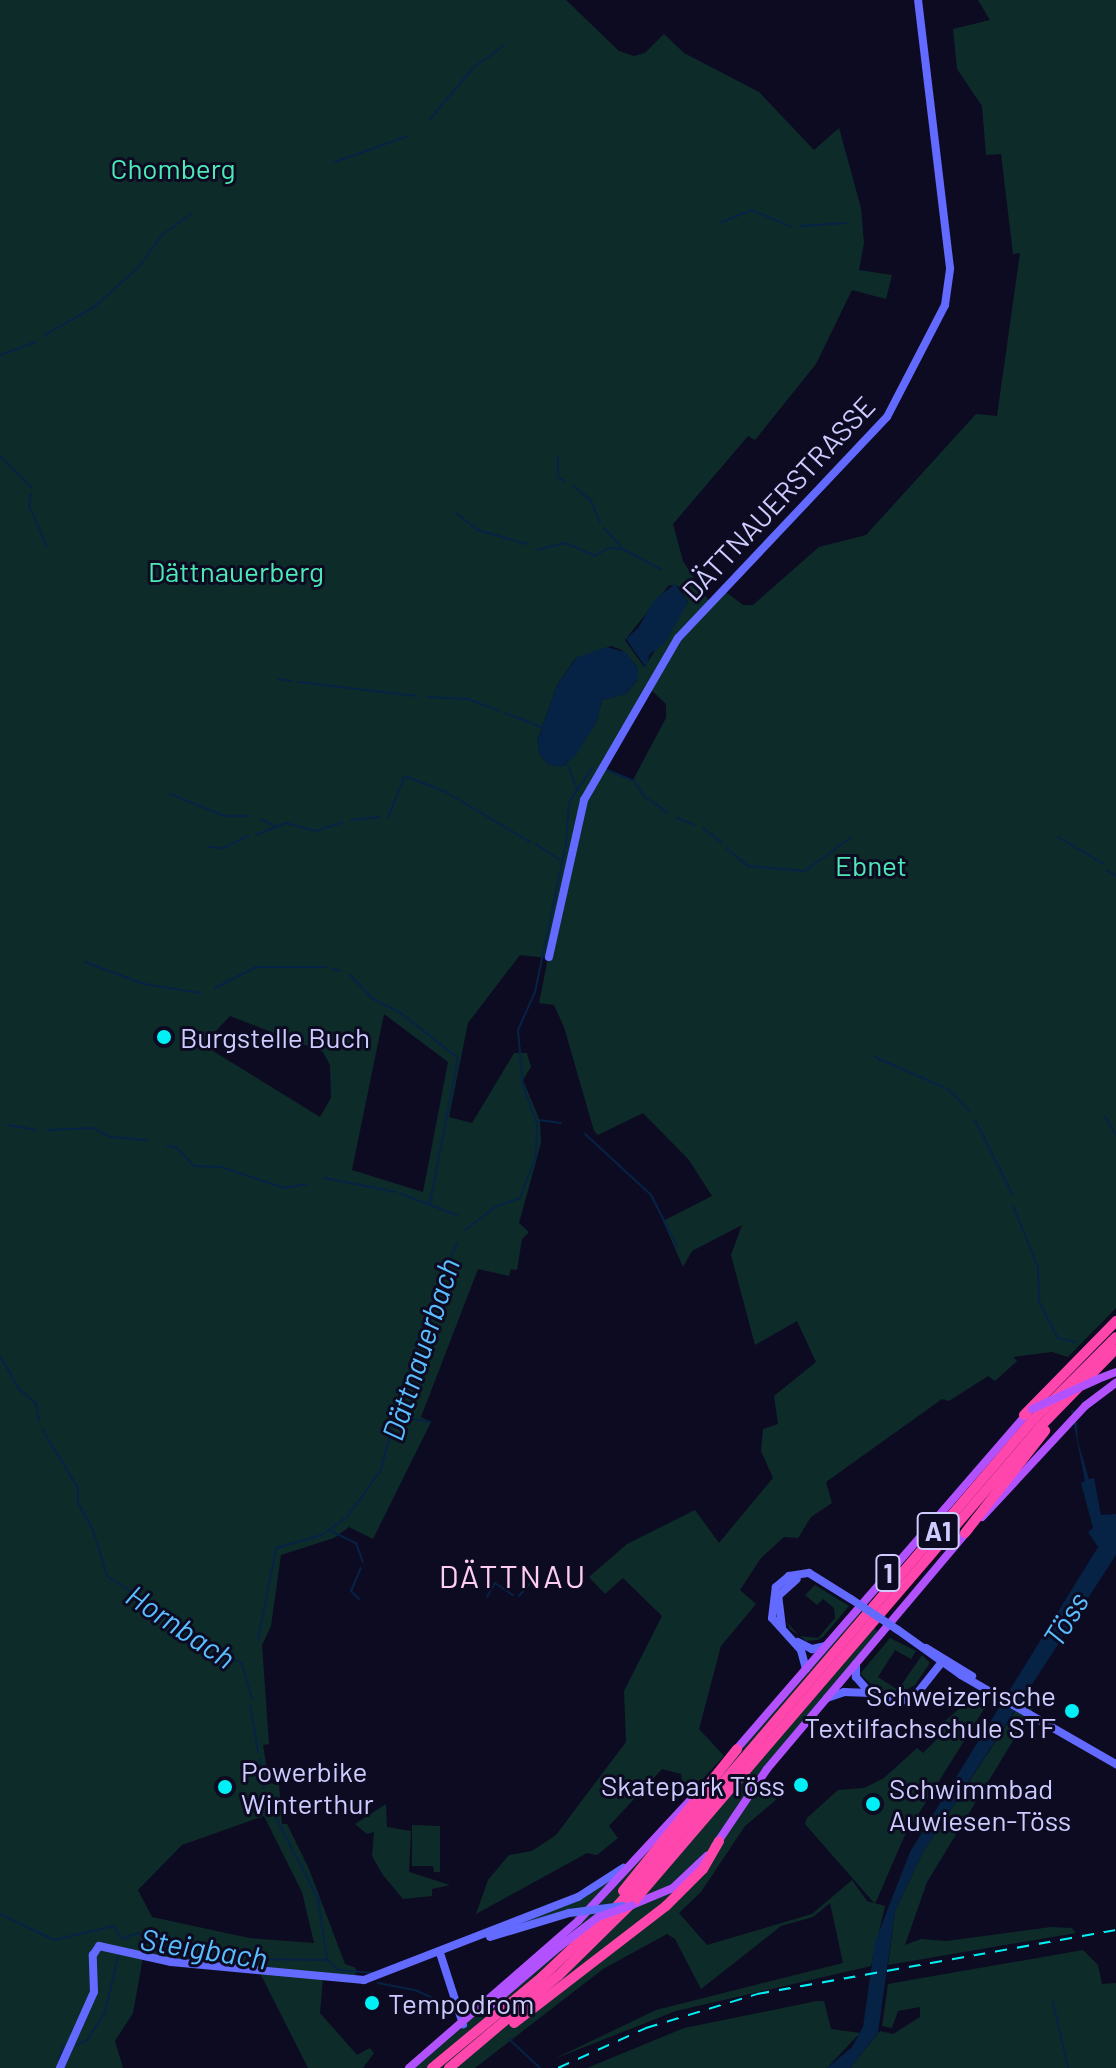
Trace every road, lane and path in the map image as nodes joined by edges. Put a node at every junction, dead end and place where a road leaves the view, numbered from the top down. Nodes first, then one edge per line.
1 (918, 0) edge
2 (549, 957) dead end
3 (1116, 1321) edge
4 (1116, 1337) edge
5 (1116, 1349) edge
6 (1116, 1372) edge
7 (1116, 1383) edge
8 (1060, 1405) junction
9 (1028, 1412) junction
10 (965, 1533) junction
11 (824, 1581) junction
12 (826, 1645) junction
13 (923, 1646) junction
14 (856, 1661) junction
15 (942, 1662) junction
16 (806, 1669) junction
17 (978, 1682) junction
18 (870, 1693) junction
19 (826, 1699) junction
20 (737, 1749) junction
21 (1116, 1764) edge
22 (719, 1841) junction
23 (642, 1852) junction
24 (632, 1905) junction
25 (609, 1913) junction
26 (440, 1953) junction
27 (463, 2024) junction
28 (60, 2068) edge
29 (409, 2068) edge
30 (432, 2068) edge
31 (450, 2068) edge

1 - 2 main road, DÄTTNAUERSTRASSE
3 - 9 highway
4 - 25 highway, A1
5 - 8 highway, A1
6 - 9 main road, 1, bridge
7 - 10 main road, 1
8 - 10 highway, A1
8 - 31 highway, A1
9 - 12 main road, 1
10 - 14 main road, 1
11 - 12 main road
11 - 13 main road, bridge
11 - 16 main road
12 - 16 main road, 1
13 - 15 main road
13 - 17 main road
14 - 18 main road
14 - 19 main road, 1
15 - 17 main road
15 - 18 main road
16 - 20 main road, 1
17 - 21 main road
18 - 19 main road
19 - 22 main road, 1
20 - 23 main road, 1
20 - 25 highway, A1
22 - 24 main road, 1
22 - 31 highway, A1
23 - 26 main road
23 - 27 main road, 1
24 - 26 main road, bridge
24 - 27 main road, 1, bridge
25 - 30 highway, A1
26 - 27 main road
26 - 28 main road
27 - 29 main road, 1

